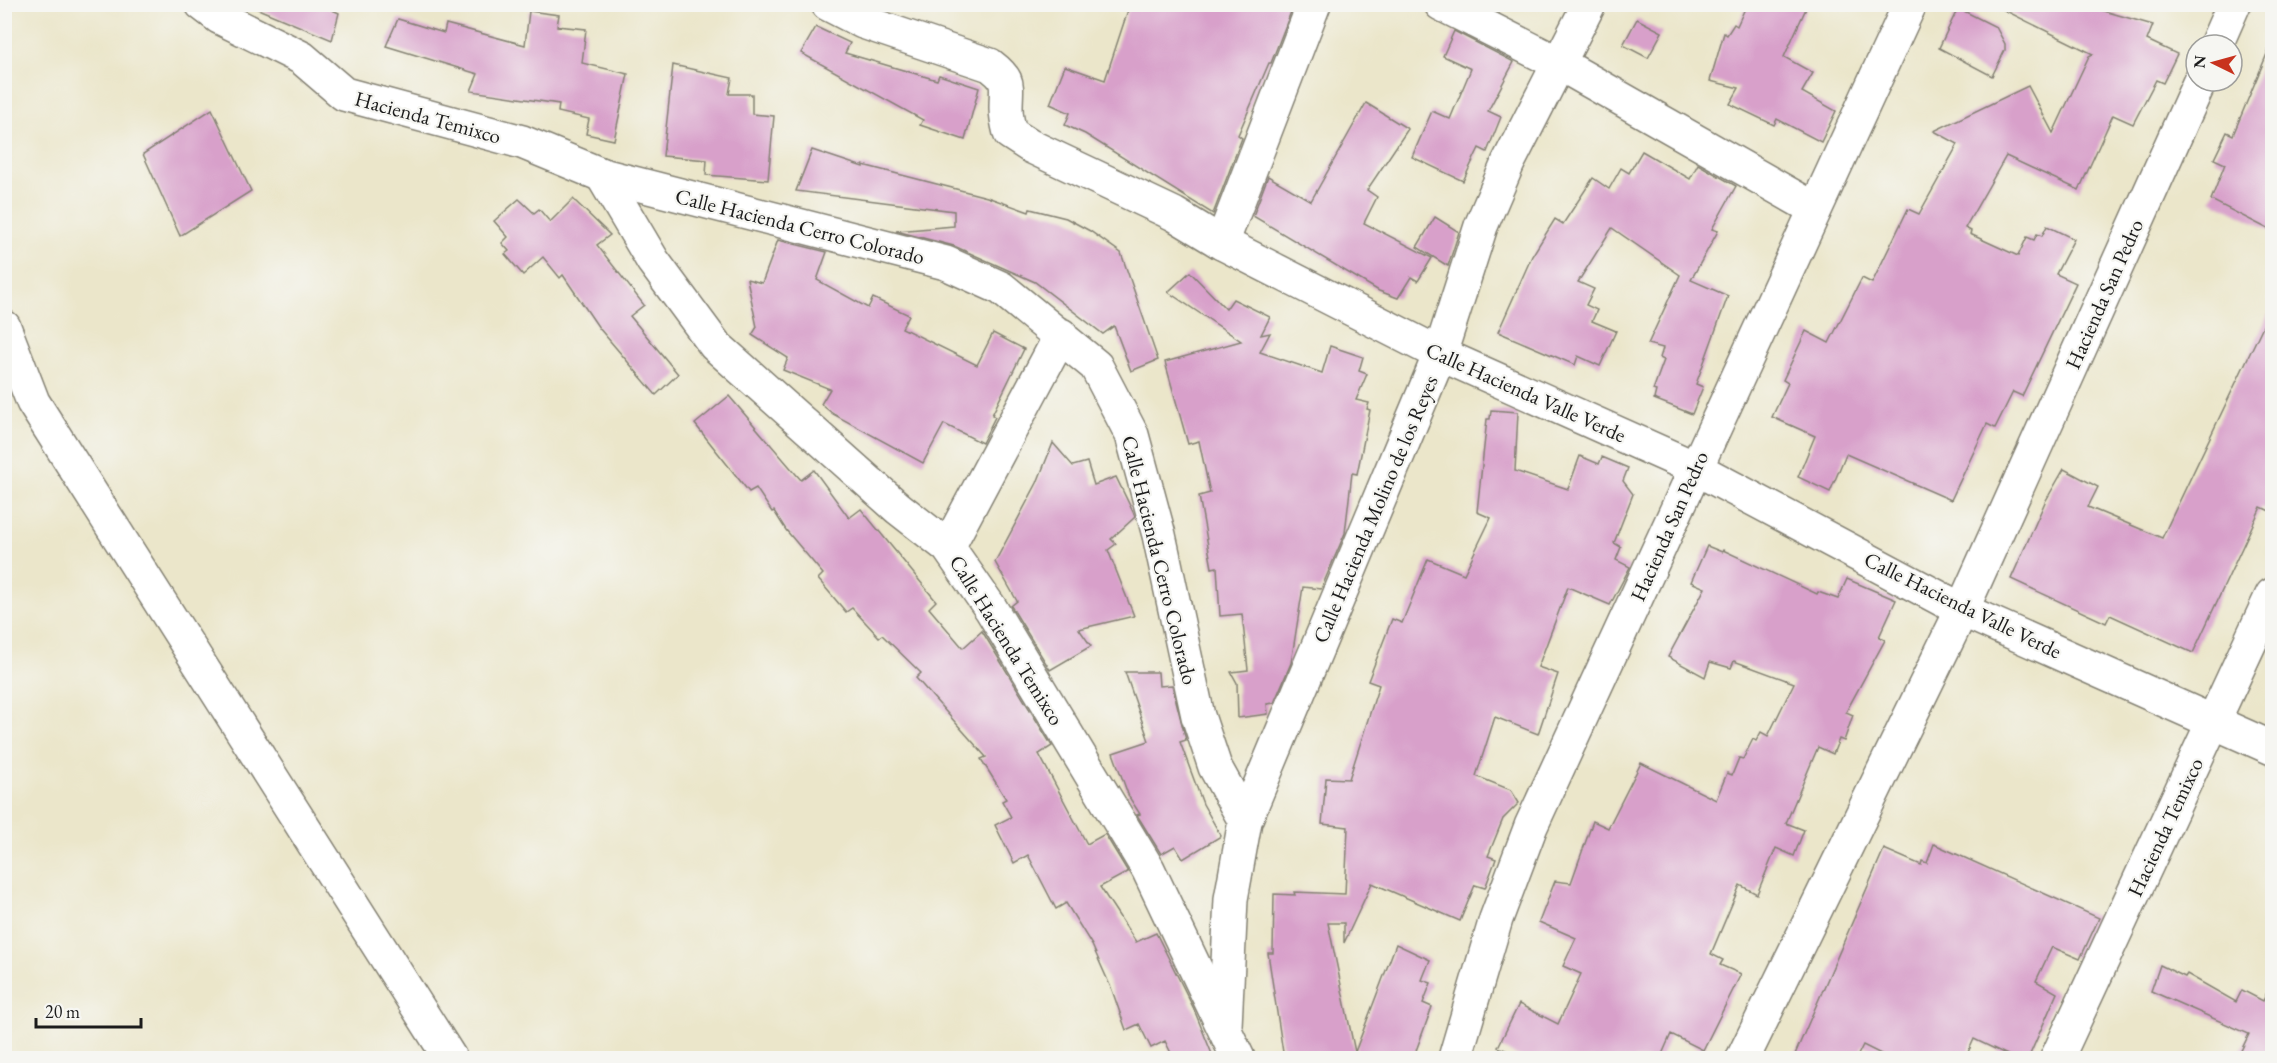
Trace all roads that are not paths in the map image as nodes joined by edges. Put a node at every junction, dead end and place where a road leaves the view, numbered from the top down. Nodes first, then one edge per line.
1 (202, 4) edge
2 (828, 4) edge
3 (1314, 4) edge
4 (1441, 4) edge
5 (1589, 4) edge
6 (1910, 4) edge
7 (2234, 4) edge
8 (2221, 33) edge
9 (1560, 64) junction
10 (2195, 93) edge
11 (602, 175) junction
12 (1815, 209) junction
13 (1222, 243) junction
14 (4, 327) edge
15 (1061, 335) junction
16 (1440, 354) junction
17 (1695, 468) junction
18 (948, 547) junction
19 (2272, 595) edge
20 (1962, 610) junction
21 (2214, 720) junction
22 (2272, 748) edge
23 (1245, 821) junction
24 (1232, 1045) edge
25 (450, 1059) edge
26 (1455, 1059) edge
27 (1743, 1059) edge
28 (2057, 1059) edge

1 - 11 street, Hacienda Temixco
2 - 13 street, Calle Hacienda Valle Verde
3 - 13 street
4 - 9 street
5 - 9 street, Calle Hacienda Molino de los Reyes
6 - 12 street, Hacienda San Pedro
7 - 8 street
9 - 12 street
9 - 16 street, Calle Hacienda Molino de los Reyes
10 - 20 street, Hacienda San Pedro
11 - 15 street, Calle Hacienda Cerro Colorado
11 - 18 street, Calle Hacienda Temixco
12 - 17 street, Hacienda San Pedro
13 - 16 street, Calle Hacienda Valle Verde
14 - 25 street
15 - 18 street
15 - 23 street, Calle Hacienda Cerro Colorado
16 - 17 street, Calle Hacienda Valle Verde
16 - 23 street, Calle Hacienda Molino de los Reyes
17 - 20 street, Calle Hacienda Valle Verde
17 - 26 street, Hacienda San Pedro
18 - 24 street, Calle Hacienda Temixco
19 - 21 street, Hacienda Temixco
20 - 21 street, Calle Hacienda Valle Verde
20 - 27 street, Hacienda San Pedro
21 - 22 street, Calle Hacienda Valle Verde
21 - 28 street, Hacienda Temixco
23 - 24 street, Calle Hacienda Molino de los Reyes

